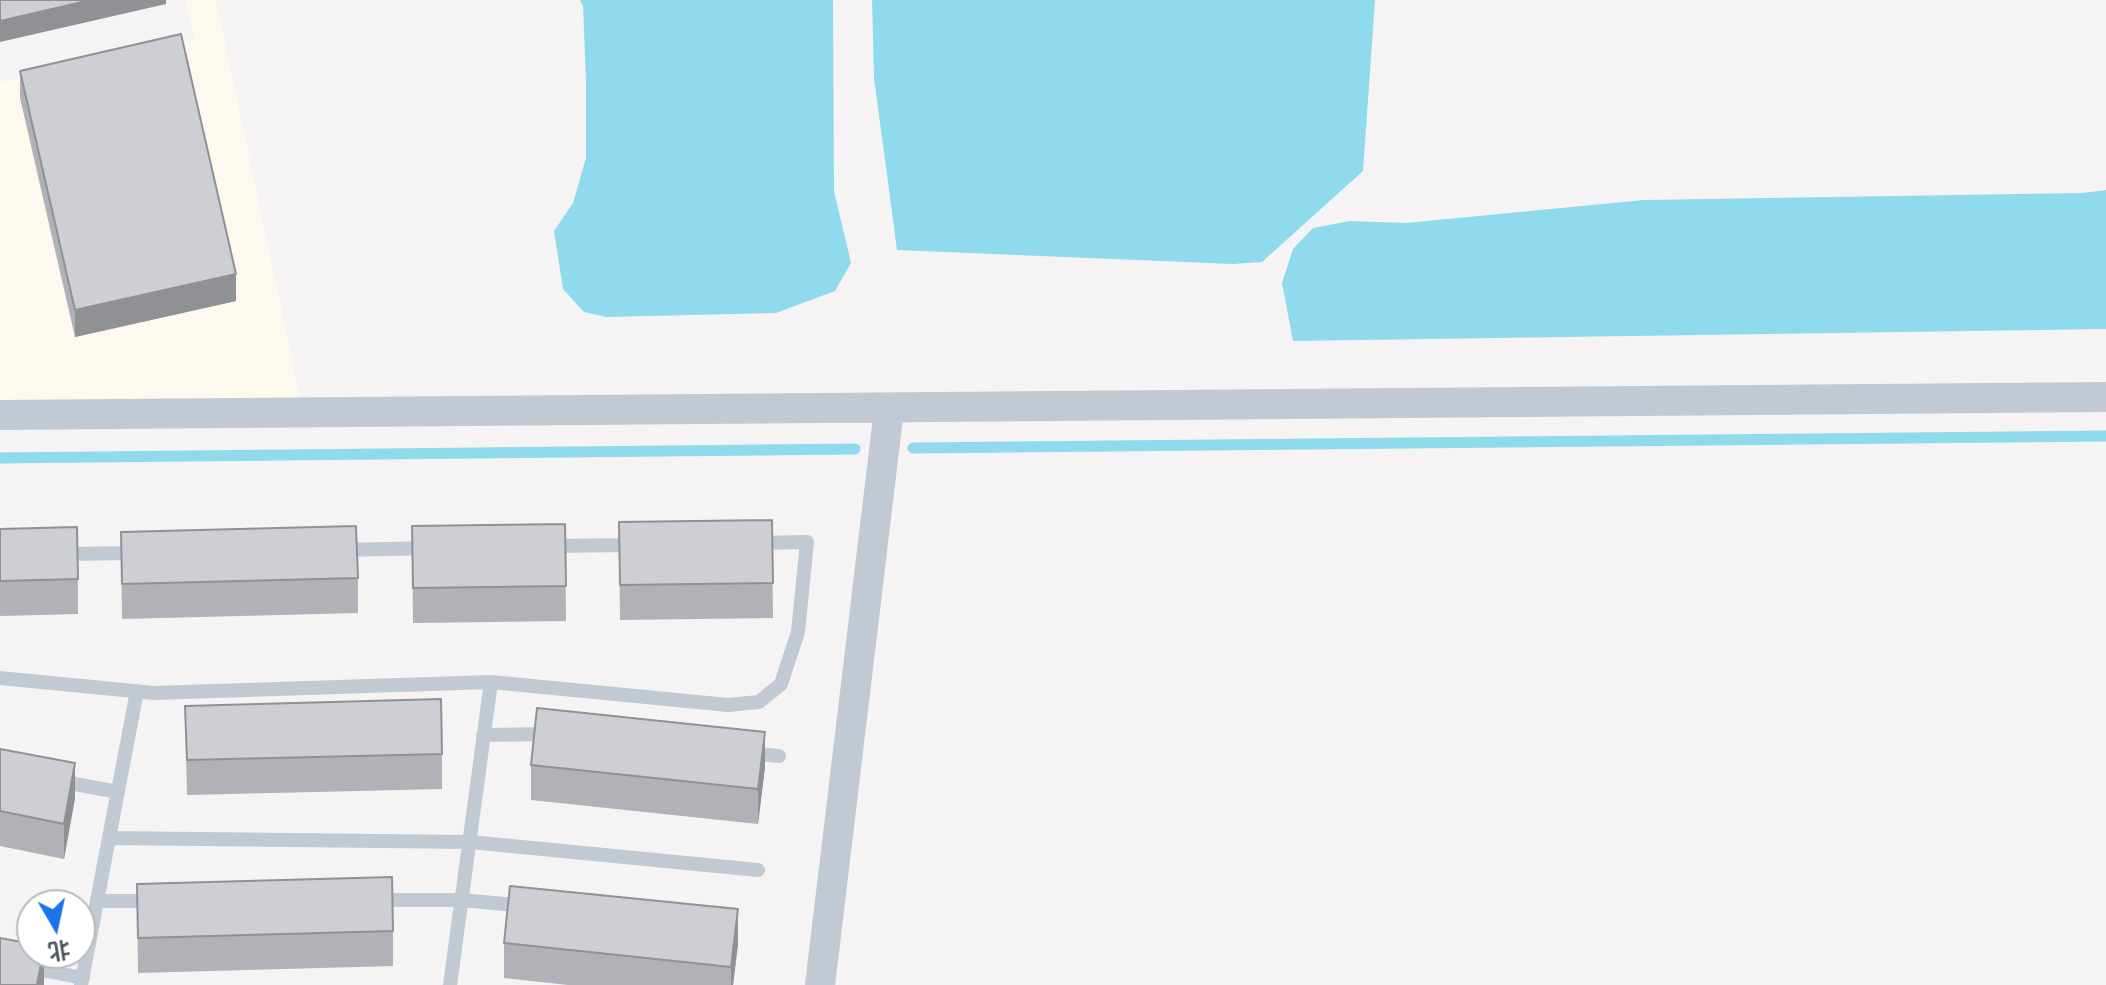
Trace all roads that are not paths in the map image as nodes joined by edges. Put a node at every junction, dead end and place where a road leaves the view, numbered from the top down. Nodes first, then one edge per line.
1 (2106, 397) edge
2 (889, 409) junction
3 (0, 415) edge
4 (744, 543) edge
5 (649, 544) edge
6 (538, 546) edge
7 (443, 548) edge
8 (332, 550) edge
9 (158, 553) edge
10 (47, 555) edge
11 (0, 678) edge
12 (491, 682) junction
13 (137, 691) junction
14 (483, 735) junction
15 (562, 735) edge
16 (732, 752) edge
17 (779, 756) dead end
18 (44, 778) edge
19 (118, 792) junction
20 (109, 838) junction
21 (470, 842) junction
22 (758, 870) dead end
23 (366, 900) edge
24 (461, 900) junction
25 (97, 901) junction
26 (177, 901) edge
27 (539, 907) edge
28 (0, 962) edge
29 (82, 982) edge
30 (450, 985) edge
31 (820, 985) edge

1 - 2 street
2 - 3 street
2 - 31 street
4 - 12 lane
5 - 6 lane
7 - 8 lane
9 - 10 lane
11 - 13 lane
12 - 13 lane
12 - 14 lane
13 - 19 lane
14 - 15 lane
14 - 21 lane
16 - 17 lane
18 - 19 lane
19 - 20 lane
20 - 21 lane
20 - 25 lane
21 - 22 lane
21 - 24 lane
23 - 24 lane
24 - 27 lane
24 - 30 lane
25 - 26 lane
25 - 29 lane
28 - 29 lane

